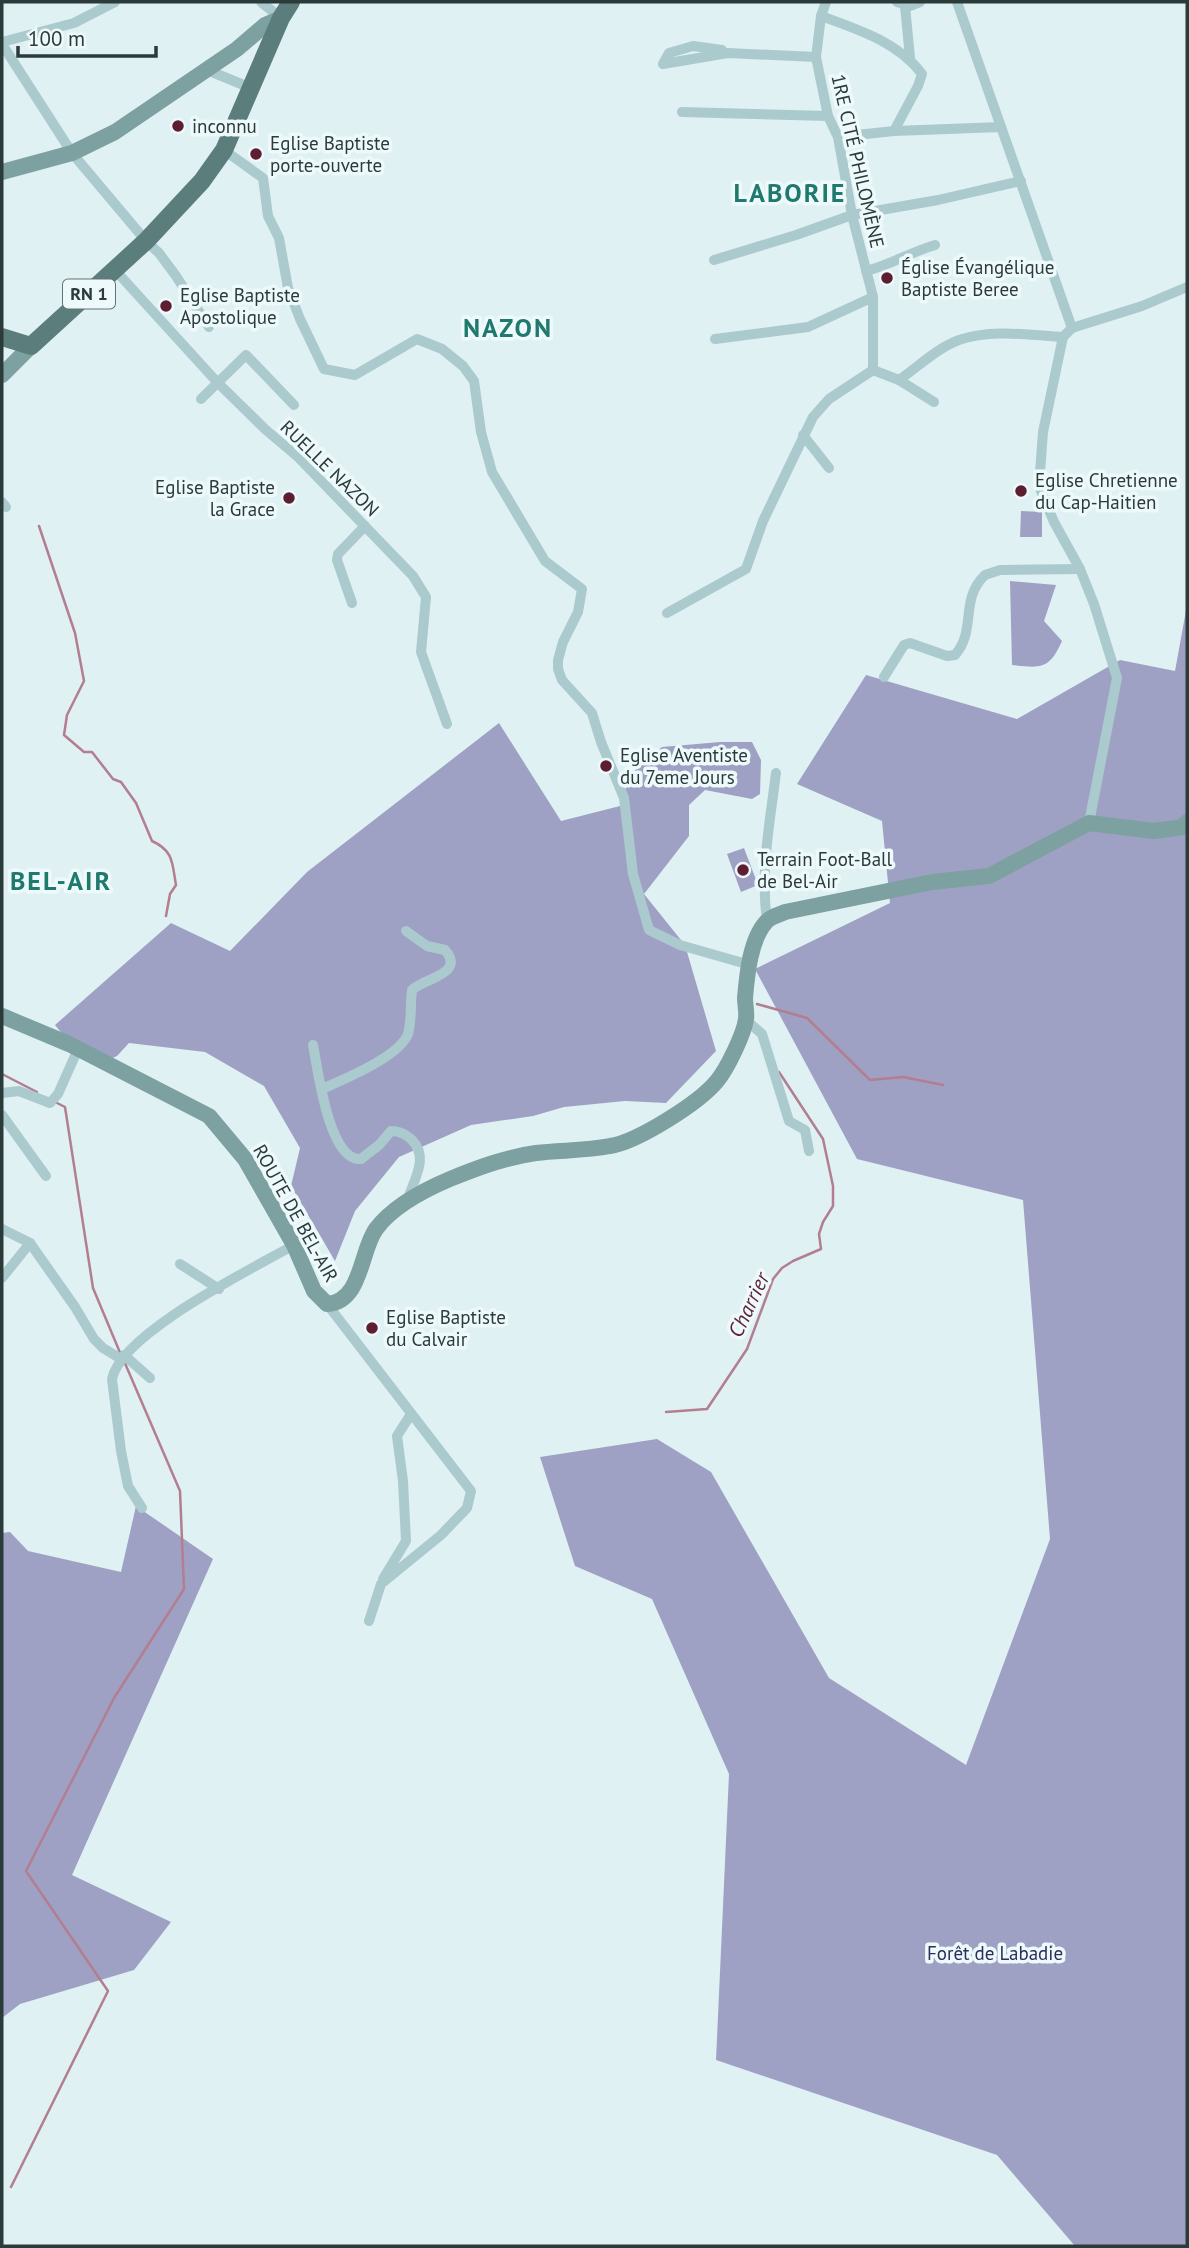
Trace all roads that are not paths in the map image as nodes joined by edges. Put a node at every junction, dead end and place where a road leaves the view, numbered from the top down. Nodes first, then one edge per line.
1 (115, 2) edge
2 (261, 2) edge
3 (291, 2) edge
4 (826, 2) edge
5 (920, 2) edge
6 (957, 2) edge
7 (901, 4) edge
8 (821, 16) junction
9 (281, 18) junction
10 (2, 43) edge
11 (722, 50) dead end
12 (816, 57) junction
13 (910, 58) junction
14 (207, 70) junction
15 (251, 88) junction
16 (682, 111) dead end
17 (828, 116) junction
18 (1002, 127) junction
19 (894, 131) junction
20 (838, 137) junction
21 (224, 150) junction
22 (72, 153) junction
23 (2, 172) edge
24 (1021, 181) junction
25 (852, 215) junction
26 (146, 242) junction
27 (935, 245) dead end
28 (714, 260) dead end
29 (115, 270) junction
30 (866, 271) junction
31 (1187, 288) edge
32 (873, 297) junction
33 (209, 327) dead end
34 (1072, 328) junction
35 (2, 337) edge
36 (1063, 337) junction
37 (715, 339) dead end
38 (31, 346) junction
39 (873, 370) junction
40 (2, 375) edge
41 (899, 380) junction
42 (217, 382) junction
43 (201, 399) dead end
44 (934, 402) dead end
45 (294, 405) dead end
46 (803, 435) junction
47 (829, 468) dead end
48 (365, 526) junction
49 (1080, 569) junction
50 (352, 603) dead end
51 (667, 613) dead end
52 (884, 677) dead end
53 (447, 724) dead end
54 (776, 773) dead end
55 (1187, 822) edge
56 (1089, 823) junction
57 (767, 921) junction
58 (406, 931) dead end
59 (750, 965) junction
60 (2, 1016) edge
61 (746, 1020) junction
62 (313, 1045) dead end
63 (79, 1049) junction
64 (321, 1089) junction
65 (2, 1093) edge
66 (2, 1115) edge
67 (809, 1151) dead end
68 (46, 1176) dead end
69 (407, 1201) junction
70 (2, 1230) edge
71 (30, 1244) junction
72 (294, 1245) junction
73 (180, 1264) dead end
74 (2, 1278) edge
75 (219, 1289) junction
76 (327, 1304) junction
77 (122, 1357) junction
78 (150, 1378) dead end
79 (411, 1414) junction
80 (142, 1508) dead end
81 (381, 1584) junction
82 (369, 1621) dead end

1 - 10 street
2 - 9 street
3 - 9 main road, RN 1
4 - 8 street, 1RE CITÉ PHILOMÈNE
5 - 7 street
6 - 18 street
7 - 13 street
8 - 12 street, 1RE CITÉ PHILOMÈNE
8 - 13 street
9 - 14 street
9 - 15 main road, RN 1
10 - 22 street
11 - 12 street
12 - 17 street, 1RE CITÉ PHILOMÈNE
13 - 19 street
14 - 15 street
14 - 22 street
15 - 21 main road, RN 1
16 - 17 street
17 - 20 street, 1RE CITÉ PHILOMÈNE
18 - 19 street
18 - 24 street
19 - 20 street
20 - 25 street, 1RE CITÉ PHILOMÈNE
21 - 26 main road, RN 1
21 - 59 street
22 - 23 street
22 - 26 street
24 - 25 street
24 - 34 street
25 - 28 street
25 - 30 street, 1RE CITÉ PHILOMÈNE
26 - 29 main road, RN 1
26 - 33 street
27 - 30 street
29 - 38 main road, RN 1
29 - 42 street, RUELLE NAZON
30 - 32 street, 1RE CITÉ PHILOMÈNE
31 - 34 street
32 - 37 street
32 - 39 street, 1RE CITÉ PHILOMÈNE
34 - 36 street
35 - 38 main road
36 - 41 street
36 - 49 street
38 - 40 street
39 - 41 street
39 - 46 street
41 - 44 street
42 - 43 street
42 - 45 street
42 - 48 street, RUELLE NAZON
46 - 47 street
46 - 51 street
48 - 50 street
48 - 53 street, RUELLE NAZON
49 - 52 street
49 - 56 street
54 - 57 street
55 - 56 street
56 - 57 street
57 - 59 street, ROUTE DE BEL-AIR
58 - 64 street
59 - 61 street, ROUTE DE BEL-AIR
60 - 63 street, ROUTE DE BEL-AIR
61 - 67 street
61 - 69 street, ROUTE DE BEL-AIR
62 - 64 street
63 - 65 street
63 - 72 street, ROUTE DE BEL-AIR
64 - 69 street
66 - 68 street
69 - 76 street, ROUTE DE BEL-AIR
70 - 71 street
71 - 74 street
71 - 77 street
72 - 75 street
72 - 76 street, ROUTE DE BEL-AIR
73 - 75 street
75 - 77 street
76 - 79 street
77 - 78 street
77 - 80 street
79 - 81 street
79 - 81 street
81 - 82 street

